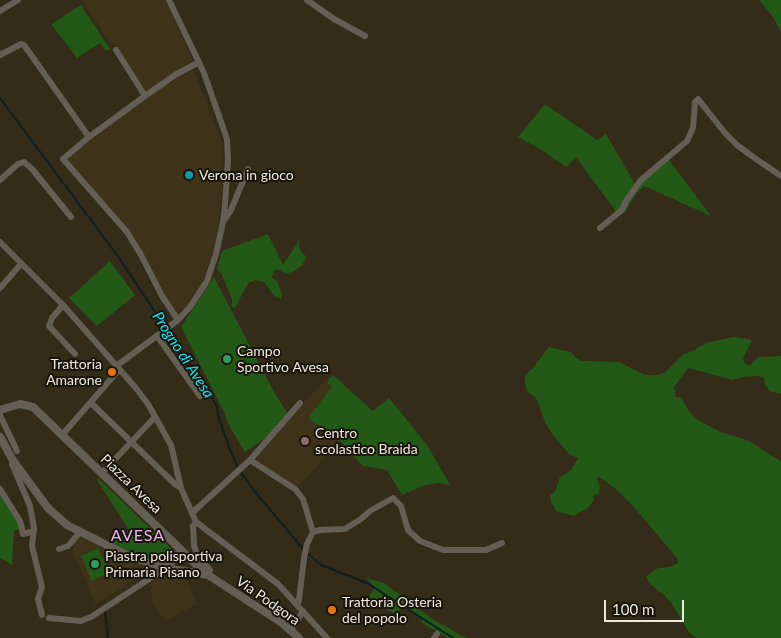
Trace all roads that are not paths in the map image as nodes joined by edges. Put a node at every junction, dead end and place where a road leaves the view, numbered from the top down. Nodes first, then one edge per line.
1 (18, 0) edge
2 (169, 0) edge
3 (307, 0) edge
4 (0, 11) edge
5 (365, 36) dead end
6 (116, 50) dead end
7 (0, 55) edge
8 (199, 62) junction
9 (145, 96) junction
10 (89, 137) junction
11 (248, 169) dead end
12 (781, 176) edge
13 (0, 180) edge
14 (71, 217) dead end
15 (223, 222) junction
16 (600, 228) dead end
17 (0, 242) edge
18 (21, 264) junction
19 (2, 279) edge
20 (0, 288) edge
21 (63, 306) junction
22 (178, 320) junction
23 (156, 336) junction
24 (75, 354) dead end
25 (119, 366) junction
26 (200, 396) dead end
27 (91, 403) junction
28 (300, 403) dead end
29 (0, 410) edge
30 (0, 415) edge
31 (155, 417) junction
32 (62, 435) junction
33 (0, 437) edge
34 (132, 441) junction
35 (0, 443) edge
36 (17, 451) dead end
37 (250, 460) junction
38 (102, 473) junction
39 (181, 488) junction
40 (0, 489) edge
41 (192, 513) junction
42 (196, 522) junction
43 (34, 532) junction
44 (80, 532) junction
45 (313, 532) junction
46 (502, 543) dead end
47 (59, 549) dead end
48 (181, 551) junction
49 (166, 568) junction
50 (208, 575) junction
51 (297, 605) junction
52 (303, 611) junction
53 (42, 615) dead end
54 (49, 618) dead end
55 (291, 630) junction
56 (298, 638) edge
57 (328, 638) edge

1 - 4 street
2 - 8 street
3 - 5 street
6 - 9 street
7 - 10 street
8 - 9 street
8 - 15 street
9 - 10 street
10 - 22 street
11 - 15 street
12 - 16 street
13 - 14 street
15 - 22 street
17 - 18 street
18 - 19 street
18 - 21 street
19 - 20 street
21 - 24 street
21 - 25 street
22 - 23 street
23 - 25 street
23 - 26 street
25 - 27 street
25 - 31 street
27 - 32 street
27 - 34 street
28 - 37 street
29 - 32 street, Piazza Avesa
30 - 36 street
31 - 34 street
31 - 39 street
32 - 38 street, Piazza Avesa
33 - 44 street, Via Podgora
34 - 38 street
34 - 39 street
35 - 43 street
37 - 41 street
37 - 45 street
38 - 48 street, Piazza Avesa
39 - 41 street
40 - 43 street
41 - 42 street
42 - 50 street
42 - 51 street
43 - 53 street
44 - 47 street
44 - 49 street, Via Podgora
45 - 46 street
45 - 51 street
48 - 49 street
48 - 50 street, Piazza Avesa
49 - 50 street, Via Podgora
49 - 54 street
50 - 55 street, Via Podgora
51 - 52 street
52 - 55 street
52 - 57 street
55 - 56 street, Via Podgora

